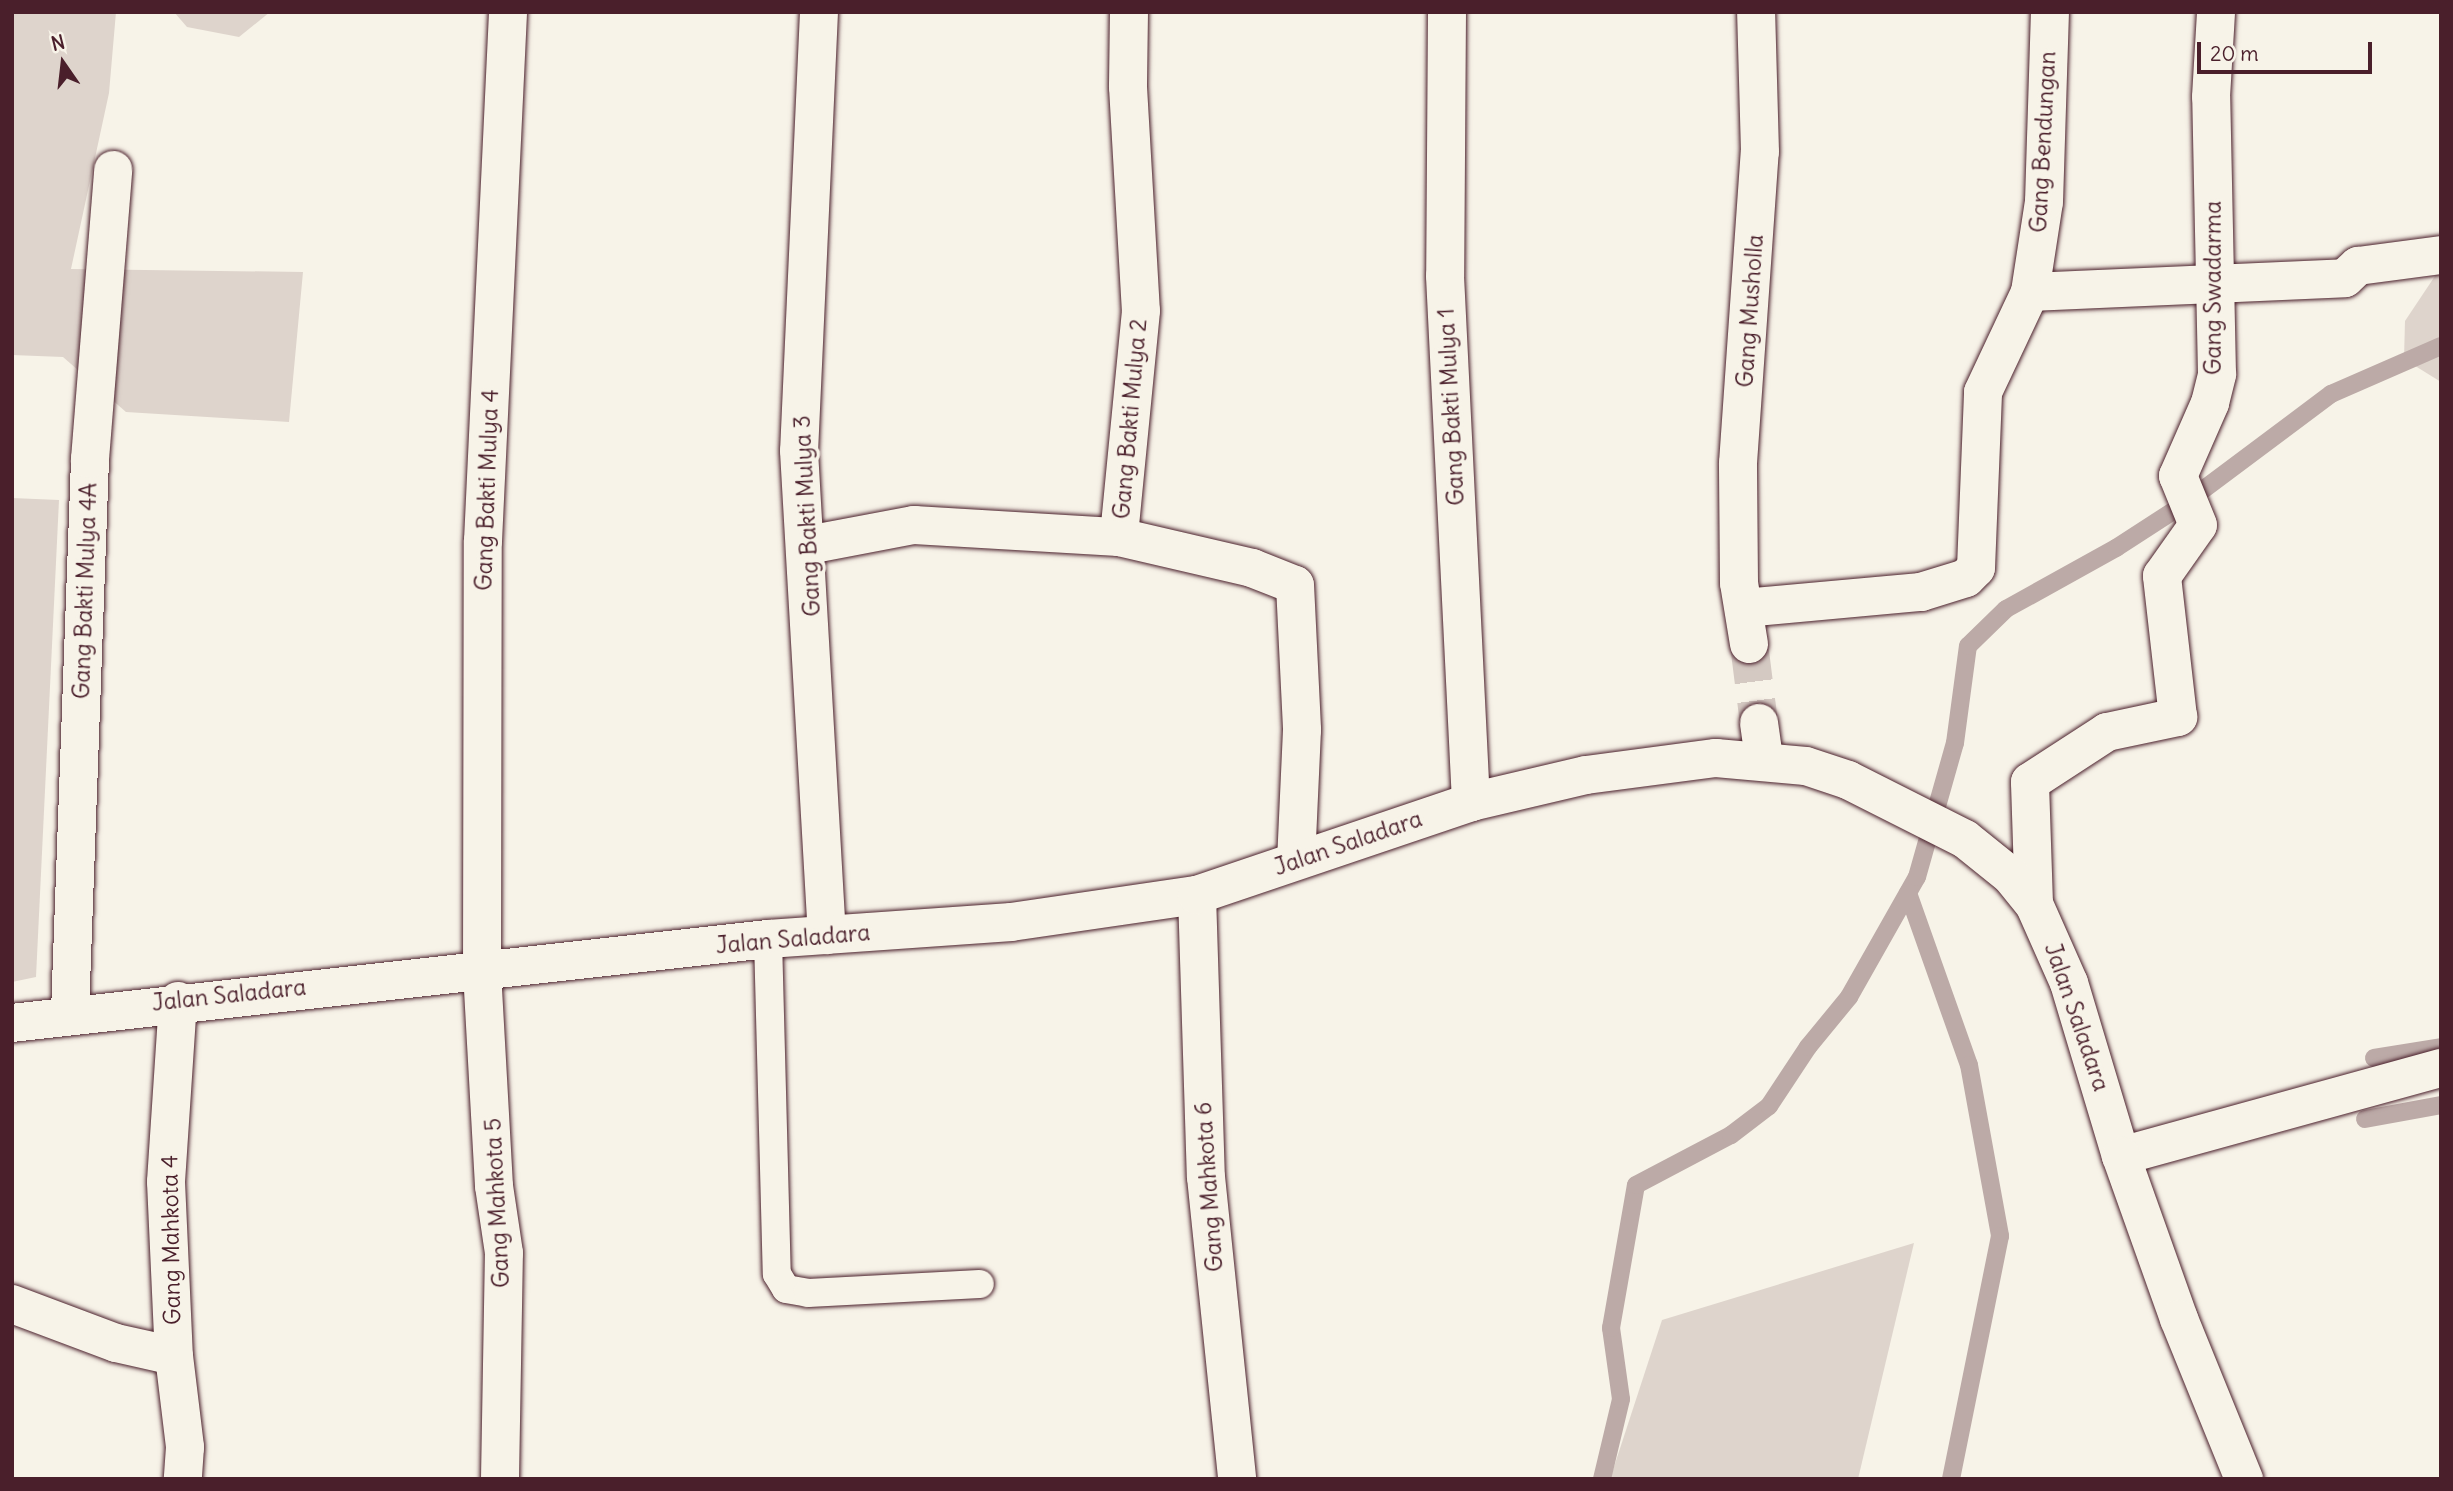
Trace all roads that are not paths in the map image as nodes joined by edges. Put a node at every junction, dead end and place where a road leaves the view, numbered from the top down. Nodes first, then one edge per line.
1 (508, 12) edge
2 (819, 12) edge
3 (1129, 12) edge
4 (1447, 12) edge
5 (1756, 12) edge
6 (2050, 12) edge
7 (2216, 12) edge
8 (114, 170) dead end
9 (2441, 255) edge
10 (2215, 285) junction
11 (2030, 292) junction
12 (1119, 537) junction
13 (808, 545) junction
14 (1747, 626) joint
15 (1471, 802) junction
16 (1296, 860) junction
17 (2022, 890) junction
18 (1197, 895) junction
19 (827, 936) junction
20 (768, 939) junction
21 (482, 969) junction
22 (178, 1001) junction
23 (70, 1013) junction
24 (12, 1023) edge
25 (2441, 1068) edge
26 (2121, 1156) junction
27 (980, 1284) dead end
28 (12, 1304) edge
29 (174, 1356) junction
30 (183, 1479) edge
31 (500, 1479) edge
32 (1237, 1479) edge
33 (2244, 1479) edge

1 - 21 street, Gang Bakti Mulya 4
2 - 13 street, Gang Bakti Mulya 3
3 - 12 street, Gang Bakti Mulya 2
4 - 15 street, Gang Bakti Mulya 1
5 - 14 street, Gang Musholla
6 - 11 street, Gang Bendungan
7 - 10 street, Gang Swadarma
8 - 23 street, Gang Bakti Mulya 4A
9 - 10 street
10 - 11 street
10 - 17 street, Gang Swadarma
11 - 14 street, Gang Bendungan
12 - 13 street
12 - 16 street, Gang Bakti Mulya 2
13 - 19 street, Gang Bakti Mulya 3
15 - 16 street, Jalan Saladara
15 - 17 street, Jalan Saladara
16 - 18 street, Jalan Saladara
17 - 26 street, Jalan Saladara
18 - 19 street, Jalan Saladara
18 - 32 street, Gang Mahkota 6
19 - 20 street, Jalan Saladara
20 - 21 street, Jalan Saladara
20 - 27 lane
21 - 22 street, Jalan Saladara
21 - 31 street, Gang Mahkota 5
22 - 23 street, Jalan Saladara
22 - 29 street, Gang Mahkota 4
23 - 24 street, Jalan Saladara
25 - 26 street
26 - 33 street, Jalan Saladara
28 - 29 street
29 - 30 street, Gang Mahkota 4

